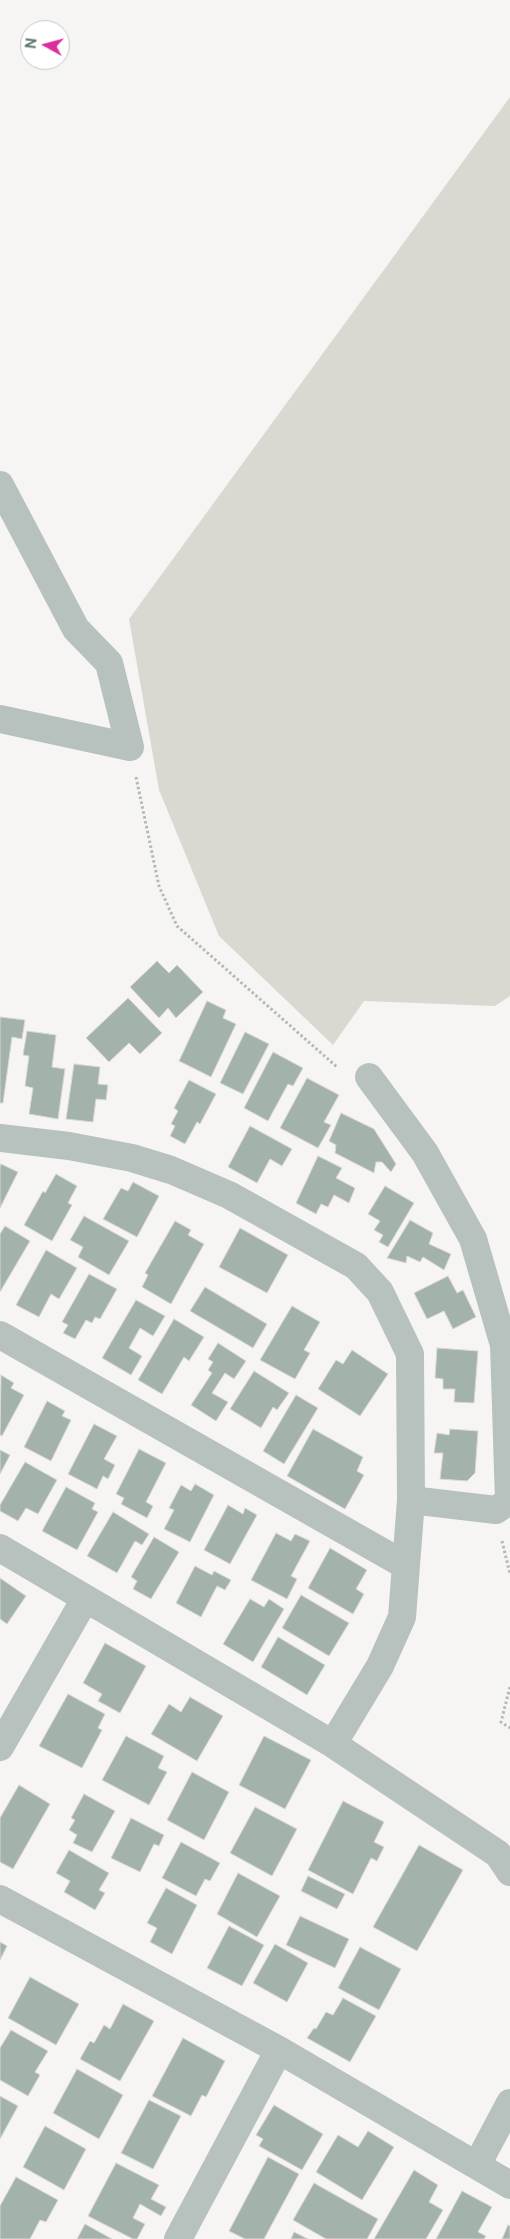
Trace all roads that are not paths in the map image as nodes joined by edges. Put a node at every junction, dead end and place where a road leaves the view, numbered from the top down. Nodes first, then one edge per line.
1 (0, 485) edge
2 (0, 719) edge
3 (368, 1077) road end
4 (0, 1138) edge
5 (0, 1335) edge
6 (411, 1500) junction
7 (0, 1548) edge
8 (405, 1565) junction
9 (85, 1599) junction
10 (333, 1744) junction
11 (0, 1748) edge
12 (510, 1872) edge
13 (0, 1899) edge
14 (279, 2050) junction
15 (510, 2103) edge
16 (477, 2165) junction
17 (510, 2185) edge
18 (178, 2239) edge

1 - 2 street
3 - 6 street
4 - 6 street
5 - 8 street
6 - 8 street
7 - 9 street
8 - 10 street
9 - 10 street
9 - 11 street
10 - 12 street
13 - 14 street
14 - 16 street
14 - 18 street
15 - 16 street
16 - 17 street

